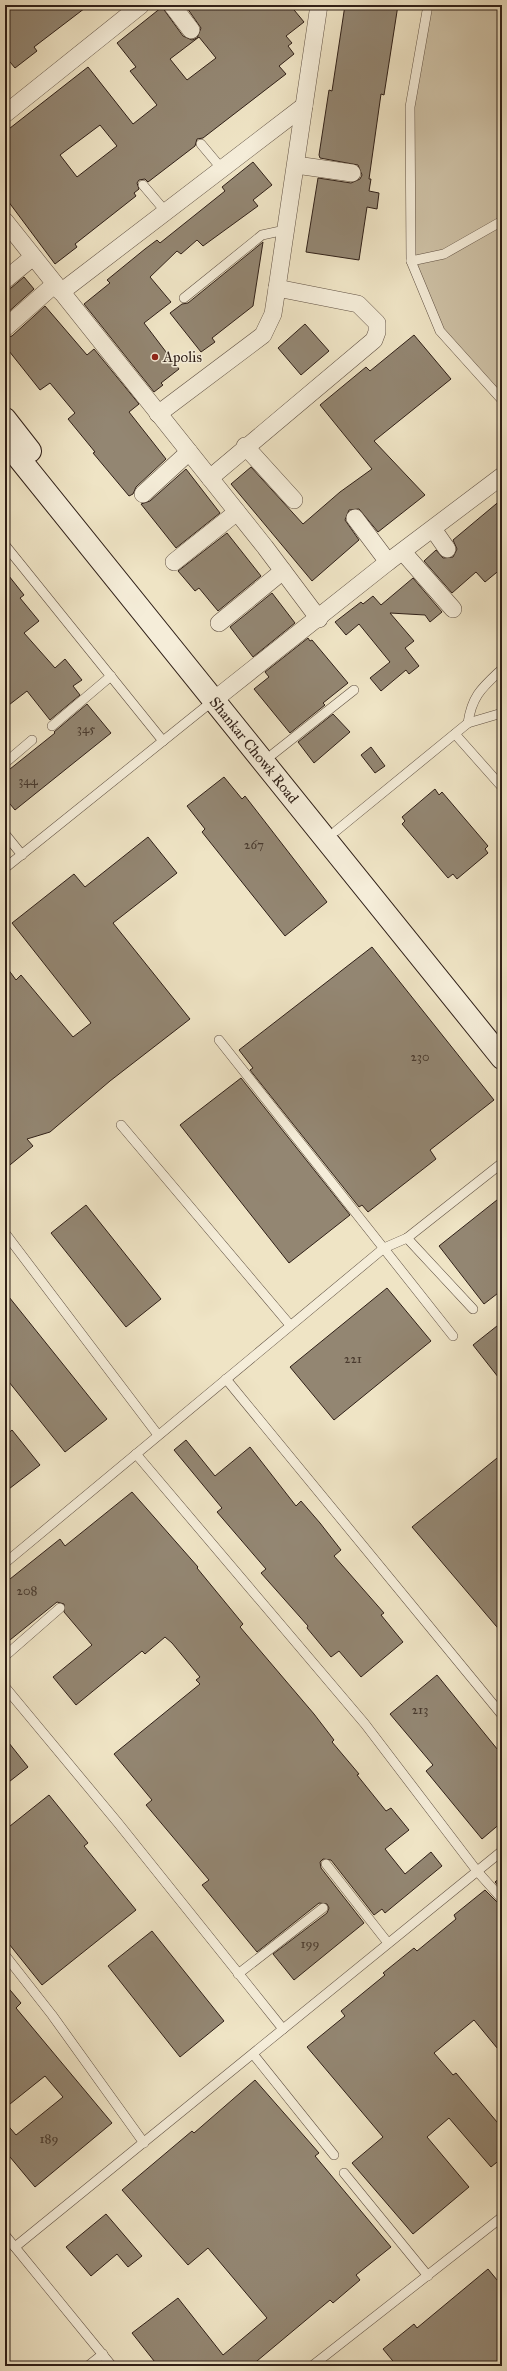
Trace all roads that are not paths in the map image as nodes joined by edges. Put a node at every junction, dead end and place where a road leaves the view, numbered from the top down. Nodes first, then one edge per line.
1 (140, 5) edge
2 (172, 5) edge
3 (319, 5) edge
4 (428, 5) edge
5 (191, 30) dead end
6 (304, 106) junction
7 (5, 114) edge
8 (201, 144) dead end
9 (296, 165) junction
10 (222, 168) junction
11 (352, 173) dead end
12 (143, 185) dead end
13 (166, 212) junction
14 (502, 220) edge
15 (5, 221) edge
16 (285, 230) junction
17 (33, 257) junction
18 (411, 260) junction
19 (5, 280) edge
20 (58, 288) junction
21 (277, 288) junction
22 (184, 298) dead end
23 (5, 328) edge
24 (502, 400) edge
25 (158, 414) junction
26 (5, 419) edge
27 (5, 441) edge
28 (245, 446) junction
29 (189, 452) junction
30 (502, 476) edge
31 (210, 478) junction
32 (143, 494) dead end
33 (294, 500) dead end
34 (237, 512) junction
35 (354, 518) dead end
36 (433, 529) junction
37 (5, 545) edge
38 (447, 549) dead end
39 (403, 552) junction
40 (174, 562) dead end
41 (388, 562) junction
42 (283, 571) junction
43 (452, 609) dead end
44 (319, 619) junction
45 (219, 623) dead end
46 (502, 669) edge
47 (111, 676) junction
48 (354, 690) dead end
49 (218, 697) junction
50 (502, 713) edge
51 (468, 723) junction
52 (52, 726) dead end
53 (455, 734) junction
54 (32, 740) dead end
55 (163, 741) junction
56 (273, 754) junction
57 (5, 763) edge
58 (502, 786) edge
59 (336, 831) junction
60 (5, 834) edge
61 (22, 855) junction
62 (5, 868) edge
63 (502, 1035) edge
64 (219, 1040) dead end
65 (502, 1058) edge
66 (121, 1125) dead end
67 (502, 1163) edge
68 (5, 1232) edge
69 (407, 1238) junction
70 (384, 1248) junction
71 (473, 1309) dead end
72 (290, 1325) junction
73 (453, 1336) dead end
74 (226, 1379) junction
75 (158, 1435) junction
76 (136, 1454) junction
77 (6, 1559) edge
78 (60, 1608) dead end
79 (5, 1656) edge
80 (5, 1687) edge
81 (502, 1715) edge
82 (502, 1851) edge
83 (326, 1864) dead end
84 (478, 1871) junction
85 (502, 1899) edge
86 (324, 1908) dead end
87 (388, 1943) junction
88 (5, 1955) edge
89 (238, 1974) junction
90 (283, 2029) junction
91 (253, 2054) junction
92 (144, 2143) junction
93 (334, 2155) dead end
94 (344, 2173) dead end
95 (502, 2217) edge
96 (5, 2235) edge
97 (16, 2247) junction
98 (428, 2276) junction
99 (102, 2354) junction
100 (88, 2366) edge
101 (112, 2366) edge
102 (312, 2366) edge

1 - 7 street
2 - 5 street
3 - 6 street
4 - 18 lane
6 - 9 street
6 - 10 street
8 - 10 lane
9 - 11 street
9 - 16 street
10 - 13 street
12 - 13 lane
13 - 20 street
14 - 18 lane
15 - 17 street
16 - 21 street
16 - 22 lane
17 - 19 street
17 - 20 street
18 - 24 lane
20 - 23 street
20 - 25 street
21 - 25 street
21 - 28 street
25 - 29 street
26 - 49 main road, Shankar Chowk Road
27 - 49 main road, Shankar Chowk Road
28 - 31 street
28 - 33 street
29 - 31 street
29 - 32 street
30 - 36 street
31 - 34 street
34 - 40 street
34 - 42 street
35 - 41 street
36 - 38 street
36 - 39 street
37 - 47 lane
39 - 41 street
39 - 43 street
41 - 44 street
42 - 44 street
42 - 45 street
44 - 49 street
46 - 51 lane
47 - 52 lane
47 - 55 lane
48 - 56 lane
49 - 55 lane
49 - 56 main road, Shankar Chowk Road
49 - 65 main road, Shankar Chowk Road
50 - 51 lane
51 - 53 lane
53 - 58 lane
53 - 59 lane
54 - 57 lane
55 - 61 lane
56 - 59 main road, Shankar Chowk Road
59 - 63 main road, Shankar Chowk Road
60 - 61 lane
61 - 62 lane
64 - 70 lane
66 - 72 lane
67 - 69 lane
68 - 75 lane
69 - 70 lane
69 - 71 lane
70 - 72 lane
70 - 73 lane
72 - 74 lane
74 - 75 lane
74 - 81 lane
75 - 76 lane
76 - 77 lane
76 - 84 lane
78 - 79 lane
80 - 89 lane
82 - 84 lane
83 - 87 lane
84 - 85 lane
84 - 87 lane
86 - 89 lane
87 - 90 lane
88 - 92 lane
89 - 90 lane
90 - 91 lane
91 - 92 lane
91 - 93 lane
92 - 97 lane
94 - 98 lane
95 - 98 lane
96 - 97 lane
97 - 99 lane
98 - 102 lane
99 - 100 lane
99 - 101 lane

